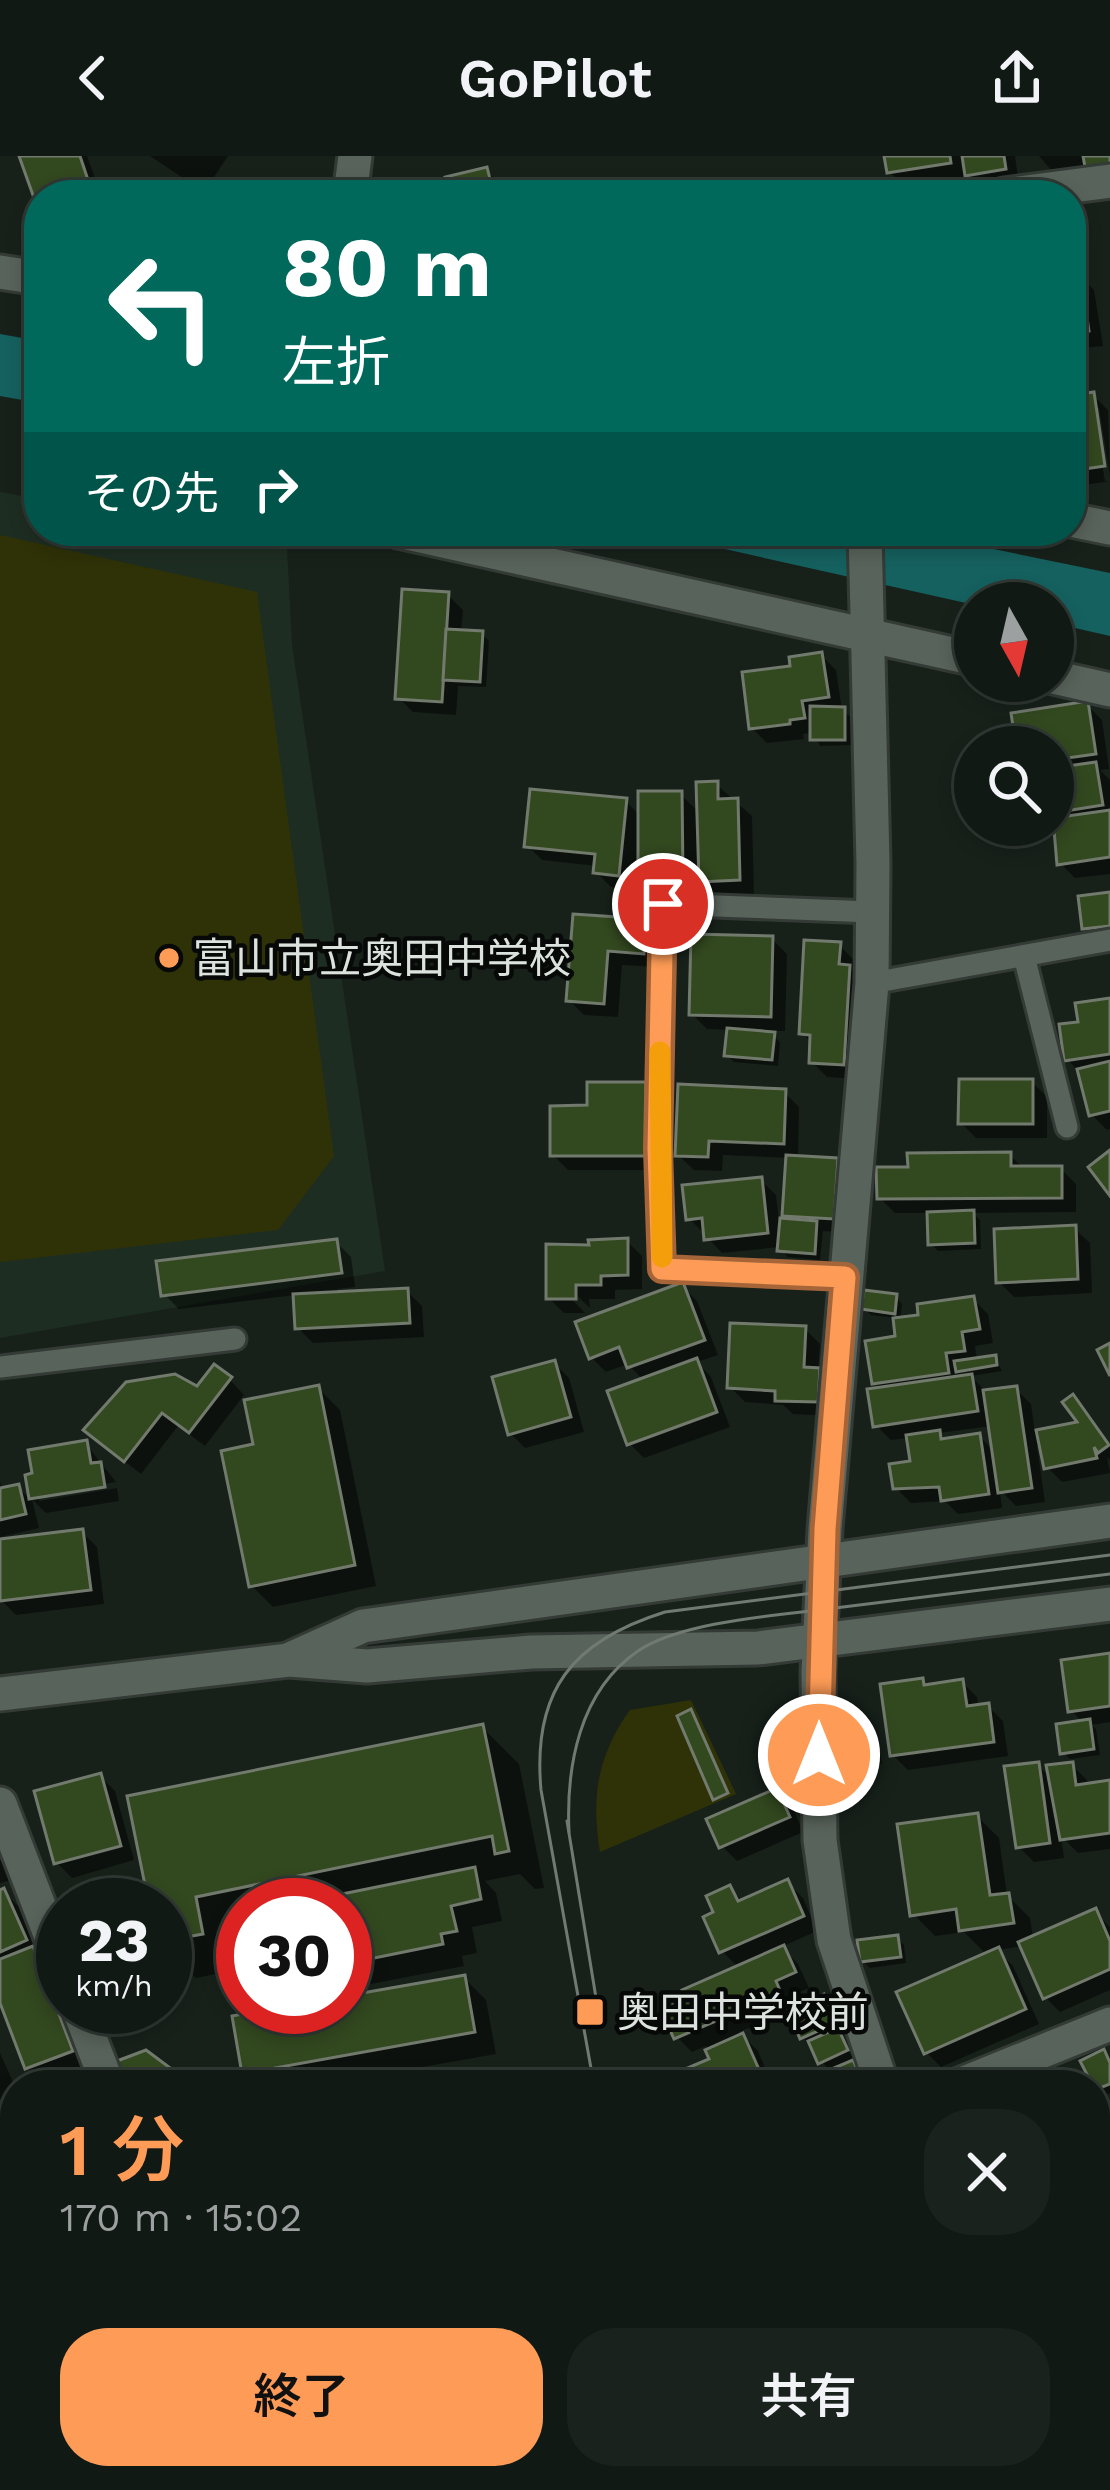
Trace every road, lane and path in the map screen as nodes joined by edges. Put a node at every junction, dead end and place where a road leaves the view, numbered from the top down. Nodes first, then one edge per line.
1 (466, 546) edge
2 (865, 546) edge
3 (868, 634) junction
4 (954, 653) edge
5 (1074, 682) edge
6 (1110, 690) edge
7 (872, 912) junction
8 (1110, 940) edge
9 (1024, 956) junction
10 (872, 983) junction
11 (1067, 1127) dead end
12 (845, 1277) junction
13 (235, 1339) dead end
14 (0, 1366) edge
15 (1110, 1521) edge
16 (824, 1560) junction
17 (1110, 1604) edge
18 (819, 1642) junction
19 (289, 1660) junction
20 (0, 1694) edge
21 (0, 1804) edge
22 (36, 1898) edge
23 (1110, 2024) edge
24 (88, 2034) edge
25 (102, 2070) edge
26 (878, 2070) edge
27 (996, 2070) edge

1 - 3 street
2 - 3 street
3 - 4 street
3 - 7 street
5 - 6 street
7 - 10 street
7 - 12 lane
8 - 9 lane
9 - 10 lane
9 - 11 lane
10 - 12 street
12 - 16 street
13 - 14 lane
15 - 16 street
16 - 18 street
16 - 19 street
17 - 18 street
18 - 19 street
18 - 26 street
19 - 20 street
21 - 22 street
23 - 27 street
24 - 25 street

